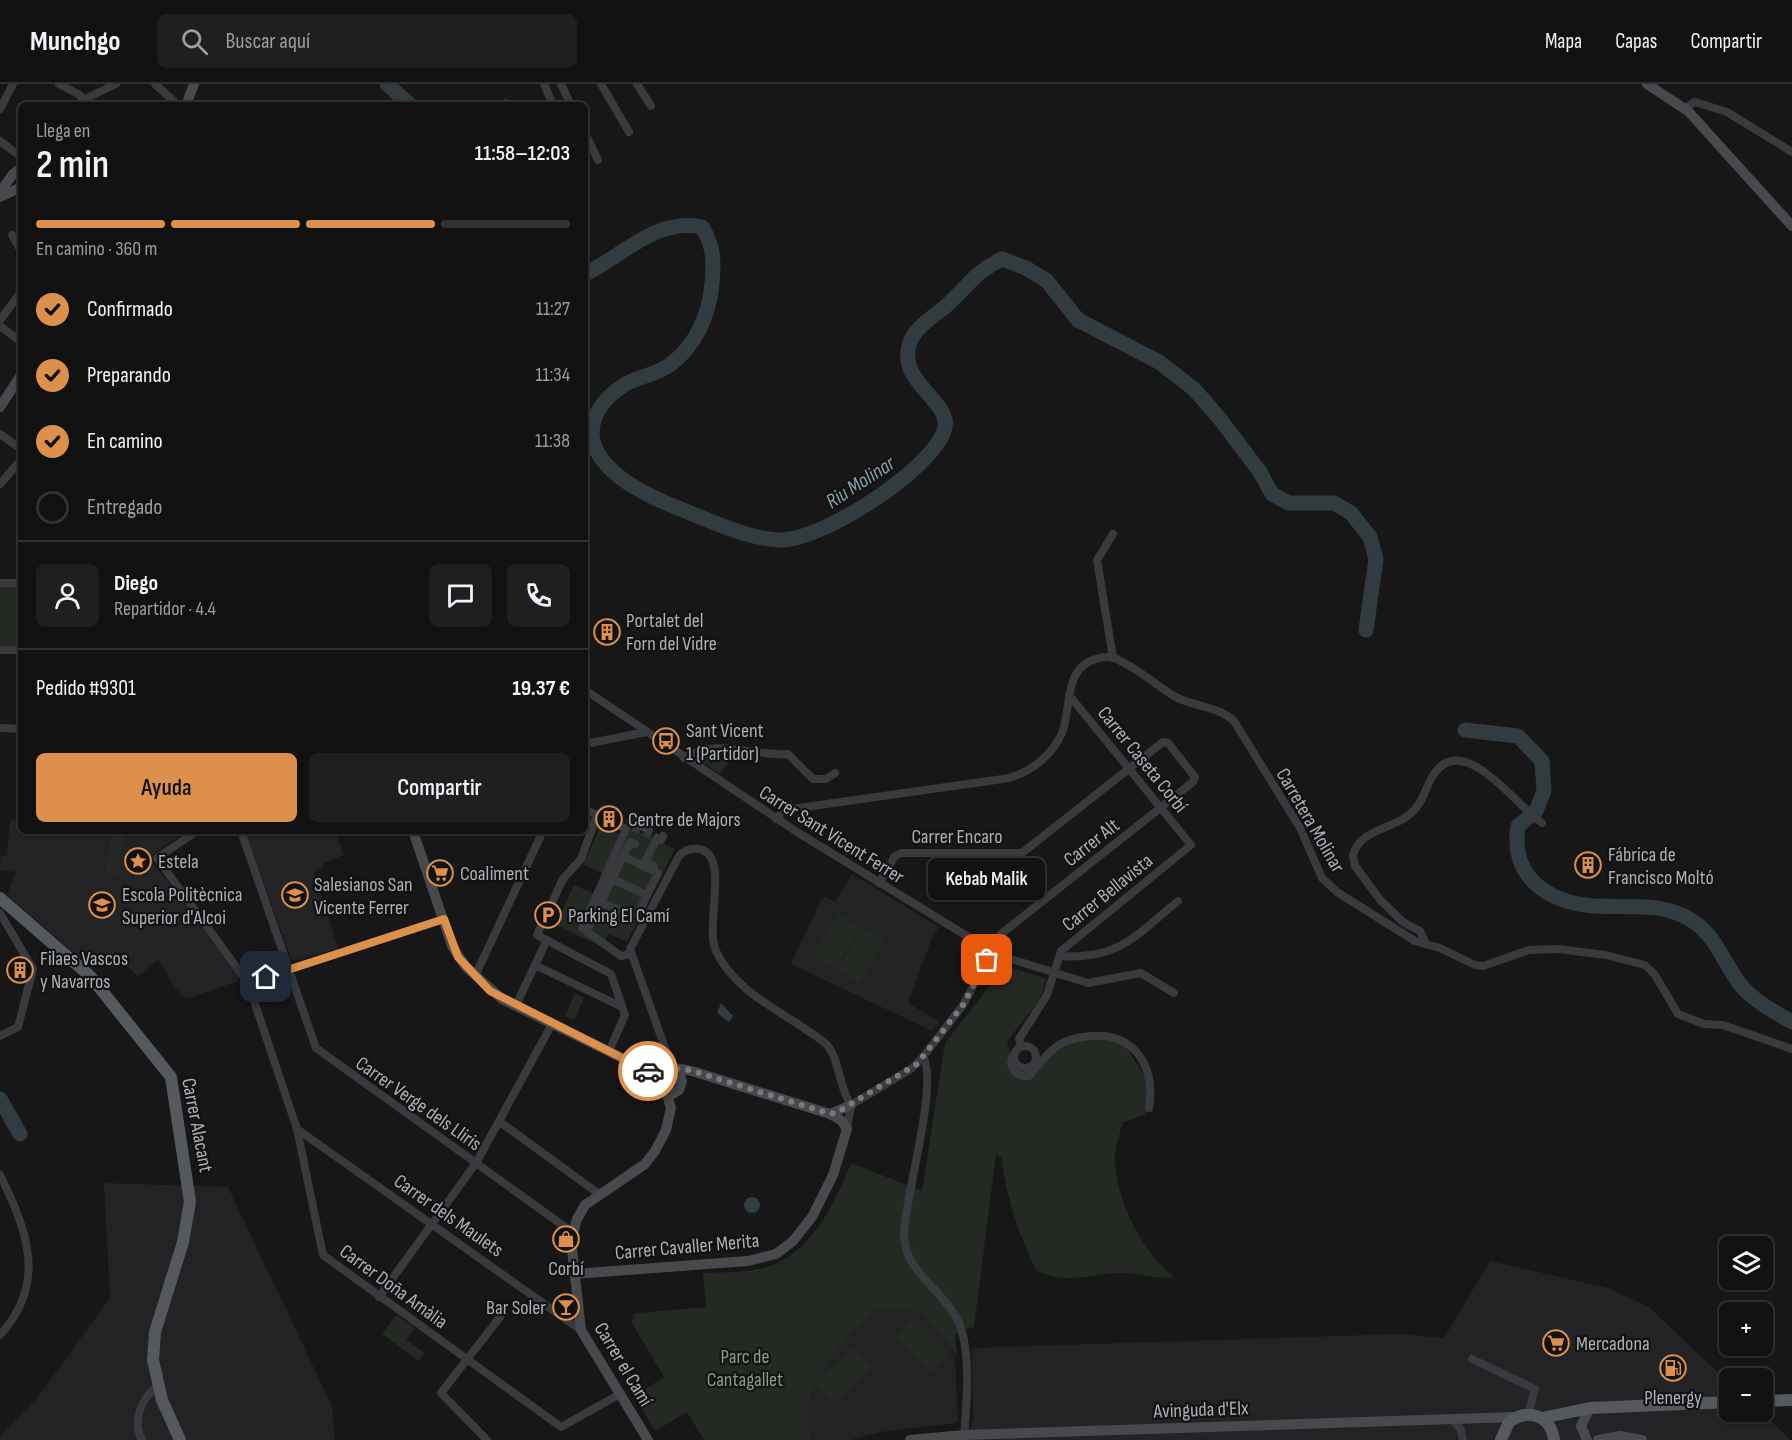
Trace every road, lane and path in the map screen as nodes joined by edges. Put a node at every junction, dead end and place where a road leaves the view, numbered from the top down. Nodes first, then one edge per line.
1 (13, 84) edge
2 (59, 84) edge
3 (116, 84) edge
4 (155, 84) edge
5 (194, 84) edge
6 (544, 84) edge
7 (561, 84) edge
8 (601, 84) edge
9 (637, 84) edge
10 (1647, 84) edge
11 (83, 102) edge
12 (85, 102) edge
13 (175, 102) edge
14 (187, 102) edge
15 (552, 102) edge
16 (570, 102) edge
17 (651, 106) dead end
18 (1685, 108) junction
19 (0, 110) edge
20 (629, 132) dead end
21 (588, 139) edge
22 (0, 141) edge
23 (1792, 152) edge
24 (18, 155) edge
25 (598, 160) dead end
26 (18, 172) edge
27 (18, 188) edge
28 (0, 192) edge
29 (0, 197) edge
30 (1792, 226) edge
31 (12, 235) dead end
32 (18, 246) edge
33 (18, 296) edge
34 (0, 320) edge
35 (0, 326) edge
36 (18, 340) edge
37 (18, 380) edge
38 (0, 408) edge
39 (0, 434) edge
40 (18, 447) edge
41 (18, 463) edge
42 (0, 484) edge
43 (1113, 534) dead end
44 (0, 583) edge
45 (18, 583) edge
46 (0, 650) edge
47 (18, 650) edge
48 (1113, 658) junction
49 (588, 692) edge
50 (1070, 695) junction
51 (0, 728) edge
52 (18, 729) edge
53 (646, 732) junction
54 (588, 743) edge
55 (684, 758) junction
56 (1129, 768) junction
57 (835, 773) dead end
58 (1161, 808) junction
59 (588, 810) edge
60 (597, 815) junction
61 (1535, 818) dead end
62 (776, 819) junction
63 (630, 821) dead end
64 (649, 830) dead end
65 (193, 834) edge
66 (243, 834) edge
67 (414, 834) edge
68 (542, 834) edge
69 (663, 836) dead end
70 (635, 844) dead end
71 (1191, 845) joint
72 (623, 856) junction
73 (679, 856) junction
74 (668, 857) dead end
75 (661, 869) dead end
76 (612, 879) junction
77 (879, 883) junction
78 (647, 895) junction
79 (602, 902) junction
80 (1178, 902) dead end
81 (2, 905) edge
82 (444, 919) junction
83 (587, 931) junction
84 (546, 942) junction
85 (1426, 944) junction
86 (992, 952) junction
87 (631, 954) junction
88 (1060, 956) junction
89 (535, 965) junction
90 (289, 969) junction
91 (1054, 973) junction
92 (475, 976) junction
93 (248, 983) junction
94 (1174, 993) dead end
95 (516, 1005) junction
96 (622, 1007) junction
97 (552, 1024) junction
98 (0, 1036) edge
99 (1021, 1047) junction
100 (1792, 1049) edge
101 (609, 1052) junction
102 (1013, 1056) junction
103 (923, 1057) junction
104 (675, 1069) junction
105 (657, 1075) junction
106 (667, 1095) junction
107 (850, 1105) junction
108 (1149, 1108) dead end
109 (830, 1114) junction
110 (500, 1122) junction
111 (297, 1129) junction
112 (848, 1130) junction
113 (476, 1163) junction
114 (0, 1175) edge
115 (599, 1194) junction
116 (432, 1223) junction
117 (572, 1232) junction
118 (574, 1274) junction
119 (379, 1297) junction
120 (500, 1317) dead end
121 (581, 1330) junction
122 (0, 1335) edge
123 (466, 1359) junction
124 (1472, 1359) dead end
125 (158, 1386) junction
126 (620, 1394) junction
127 (1792, 1400) edge
128 (1773, 1401) edge
129 (1719, 1402) edge
130 (1590, 1408) junction
131 (1575, 1410) junction
132 (1522, 1415) junction
133 (1493, 1418) junction
134 (1542, 1418) junction
135 (1452, 1419) junction
136 (1503, 1434) edge
137 (964, 1435) junction
138 (1554, 1438) edge
139 (142, 1440) edge
140 (180, 1440) edge
141 (487, 1440) edge
142 (648, 1440) edge
143 (910, 1440) edge
144 (1463, 1440) edge
145 (1587, 1440) edge
146 (1598, 1440) edge
147 (1642, 1440) edge

1 - 19 street
2 - 11 street
3 - 12 street
4 - 13 street
5 - 14 street
6 - 15 street
7 - 16 street
8 - 20 street
9 - 17 street
10 - 18 street
18 - 23 street
18 - 30 street
21 - 25 street
22 - 24 street
26 - 28 street
27 - 29 street
31 - 32 street
33 - 34 street
35 - 36 street
37 - 38 street
39 - 40 street
41 - 42 street
43 - 48 street
44 - 45 street
46 - 47 street
48 - 50 street
48 - 85 street, Carretera Molinar
49 - 53 street, Carrer Sant Vicent Ferrer
50 - 56 street, Carrer Caseta Corbí
50 - 62 street
51 - 52 street
53 - 54 street
53 - 55 street, Carrer Sant Vicent Ferrer
55 - 57 street
55 - 62 street, Carrer Sant Vicent Ferrer
56 - 58 street, Carrer Caseta Corbí
56 - 58 street, Carrer Alt
56 - 77 street, Carrer Encaro
58 - 71 street, Carrer Caseta Corbí
58 - 86 street, Carrer Alt
59 - 60 street
60 - 83 street
60 - 84 street
61 - 85 street
62 - 77 street, Carrer Sant Vicent Ferrer
63 - 64 street
65 - 93 street, Carrer Doña Amàlia
66 - 90 street, Carrer Verge dels Lliris
67 - 82 street
68 - 92 street
69 - 75 street
70 - 72 street
71 - 88 street, Carrer Bellavista
72 - 76 street
72 - 78 street
73 - 74 street
73 - 87 street
73 - 107 street
76 - 78 street
76 - 79 street
77 - 86 street, Carrer Sant Vicent Ferrer
78 - 79 street
79 - 83 street
80 - 88 street
81 - 98 street
81 - 125 main road, Carrer Alacant
82 - 90 street
82 - 92 street
83 - 87 street
84 - 89 street
84 - 96 street
85 - 100 street, Carretera Molinar
86 - 91 street, Carrer Sant Vicent Ferrer
86 - 103 street, Carrer Alt
87 - 104 street
88 - 91 street, Carrer Bellavista
89 - 95 street
89 - 96 street
90 - 93 street
90 - 113 street, Carrer Verge dels Lliris
91 - 94 street, Carrer Sant Vicent Ferrer
91 - 99 street, Carrer Bellavista
92 - 95 street
93 - 111 street, Carrer Doña Amàlia
95 - 97 street
96 - 101 street
97 - 101 street
97 - 110 street
99 - 102 street
99 - 102 street
101 - 105 street
102 - 108 street
103 - 107 street, Carrer Alt
103 - 137 street
104 - 105 street
104 - 106 street
104 - 109 street
105 - 106 street
106 - 115 street
107 - 109 street
107 - 112 street, Carrer Cavaller Merita
109 - 112 street
110 - 113 street
110 - 115 street
111 - 116 street, Carrer dels Maulets
111 - 119 street, Carrer Doña Amàlia
112 - 118 street, Carrer Cavaller Merita
113 - 116 street
113 - 117 street, Carrer Verge dels Lliris
114 - 122 street
115 - 117 street
116 - 119 street
116 - 121 street, Carrer dels Maulets
117 - 118 street, Carrer el Camí
118 - 121 street, Carrer el Camí
119 - 123 street, Carrer Doña Amàlia
120 - 123 street
121 - 126 street, Carrer el Camí
123 - 126 street, Carrer Doña Amàlia
123 - 141 street
124 - 132 street
125 - 139 street
125 - 140 main road, Carrer Alacant
126 - 142 street, Carrer el Camí
127 - 128 main road
129 - 130 main road
130 - 131 main road
130 - 145 street
131 - 134 main road
131 - 138 main road
132 - 133 street, Avinguda d'Elx
132 - 134 main road
132 - 136 main road
133 - 135 street, Avinguda d'Elx
133 - 136 street
134 - 138 main road
135 - 137 street, Avinguda d'Elx
135 - 144 street
137 - 143 street, Avinguda d'Elx
146 - 147 street

